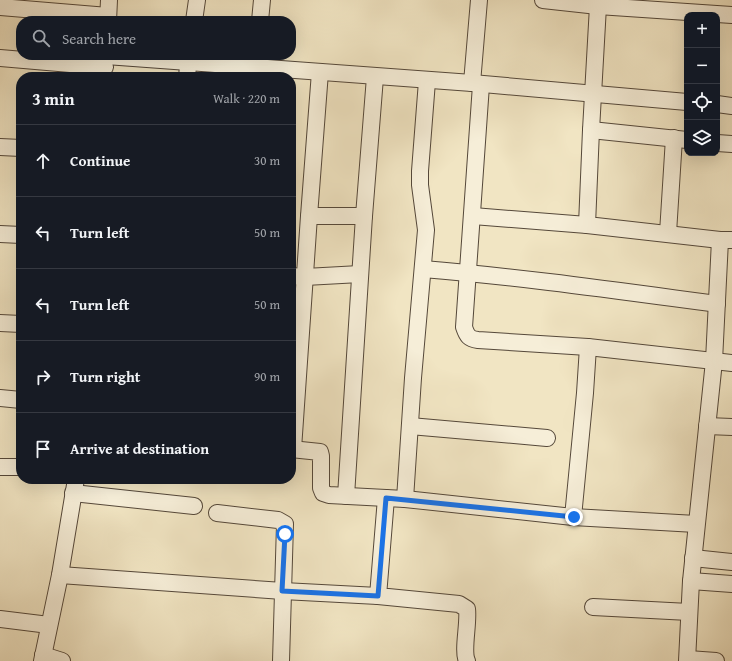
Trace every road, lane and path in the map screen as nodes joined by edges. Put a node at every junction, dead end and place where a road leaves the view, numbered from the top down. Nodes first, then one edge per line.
1 (197, 0) edge
2 (262, 0) edge
3 (479, 0) edge
4 (543, 0) edge
5 (0, 6) edge
6 (598, 6) junction
7 (697, 10) edge
8 (108, 12) edge
9 (732, 15) edge
10 (195, 16) edge
11 (260, 16) edge
12 (0, 58) edge
13 (16, 59) edge
14 (35, 60) edge
15 (105, 64) edge
16 (188, 64) edge
17 (257, 67) edge
18 (320, 72) junction
19 (375, 77) junction
20 (427, 80) junction
21 (476, 84) junction
22 (593, 94) junction
23 (684, 102) edge
24 (720, 104) edge
25 (732, 106) edge
26 (590, 130) junction
27 (680, 139) edge
28 (720, 143) edge
29 (732, 144) edge
30 (0, 147) edge
31 (16, 148) edge
32 (309, 216) junction
33 (364, 216) junction
34 (473, 216) junction
35 (587, 225) junction
36 (668, 233) junction
37 (0, 234) edge
38 (16, 235) edge
39 (726, 240) edge
40 (423, 269) junction
41 (467, 273) junction
42 (360, 274) junction
43 (298, 276) edge
44 (717, 304) junction
45 (0, 323) edge
46 (16, 324) edge
47 (296, 334) edge
48 (588, 348) junction
49 (714, 361) junction
50 (732, 363) edge
51 (0, 398) edge
52 (16, 400) edge
53 (410, 426) junction
54 (707, 426) junction
55 (732, 427) edge
56 (547, 438) dead end
57 (296, 449) edge
58 (0, 467) edge
59 (16, 467) edge
60 (75, 486) edge
61 (346, 496) junction
62 (386, 498) junction
63 (405, 499) junction
64 (194, 506) dead end
65 (218, 513) dead end
66 (574, 517) junction
67 (696, 524) junction
68 (693, 558) junction
69 (732, 562) edge
70 (60, 575) junction
71 (691, 581) junction
72 (732, 584) edge
73 (282, 591) junction
74 (378, 596) junction
75 (593, 607) dead end
76 (689, 612) junction
77 (0, 619) edge
78 (49, 625) junction
79 (42, 658) edge
80 (688, 660) edge
81 (62, 661) edge
82 (281, 661) edge
83 (467, 661) edge
84 (716, 661) edge

1 - 10 street
2 - 11 street
3 - 21 street
4 - 6 street
5 - 8 street
6 - 7 street
6 - 22 street
7 - 9 street
12 - 13 street
14 - 15 street
15 - 16 street
16 - 17 street
17 - 18 street
18 - 19 street
18 - 32 street
19 - 20 street
19 - 33 street
20 - 21 street
20 - 40 street
21 - 22 street
21 - 34 street
22 - 23 street
22 - 26 street
24 - 25 street
26 - 27 street
26 - 35 street
27 - 36 street
28 - 29 street
30 - 31 street
32 - 33 street
32 - 43 street
33 - 42 street
34 - 35 street
34 - 41 street
35 - 36 street
36 - 39 street
37 - 38 street
39 - 44 street
40 - 41 street
40 - 53 street
41 - 44 street
41 - 48 street
42 - 43 street
42 - 61 street
43 - 47 street
44 - 49 street
45 - 46 street
48 - 49 street
48 - 66 street
49 - 50 street
49 - 54 street
51 - 52 street
53 - 56 street
53 - 63 street
54 - 55 street
54 - 67 street
57 - 61 street
58 - 59 street
60 - 64 street
60 - 70 street
61 - 62 street
62 - 63 street
62 - 74 street
63 - 66 street
65 - 73 street
66 - 67 street
67 - 68 street
68 - 69 street
68 - 71 street
70 - 73 street
70 - 78 street
71 - 72 street
71 - 76 street
73 - 74 street
73 - 82 street
74 - 83 street
75 - 76 street
76 - 80 street
77 - 78 street
78 - 79 street
79 - 81 street
80 - 84 street

